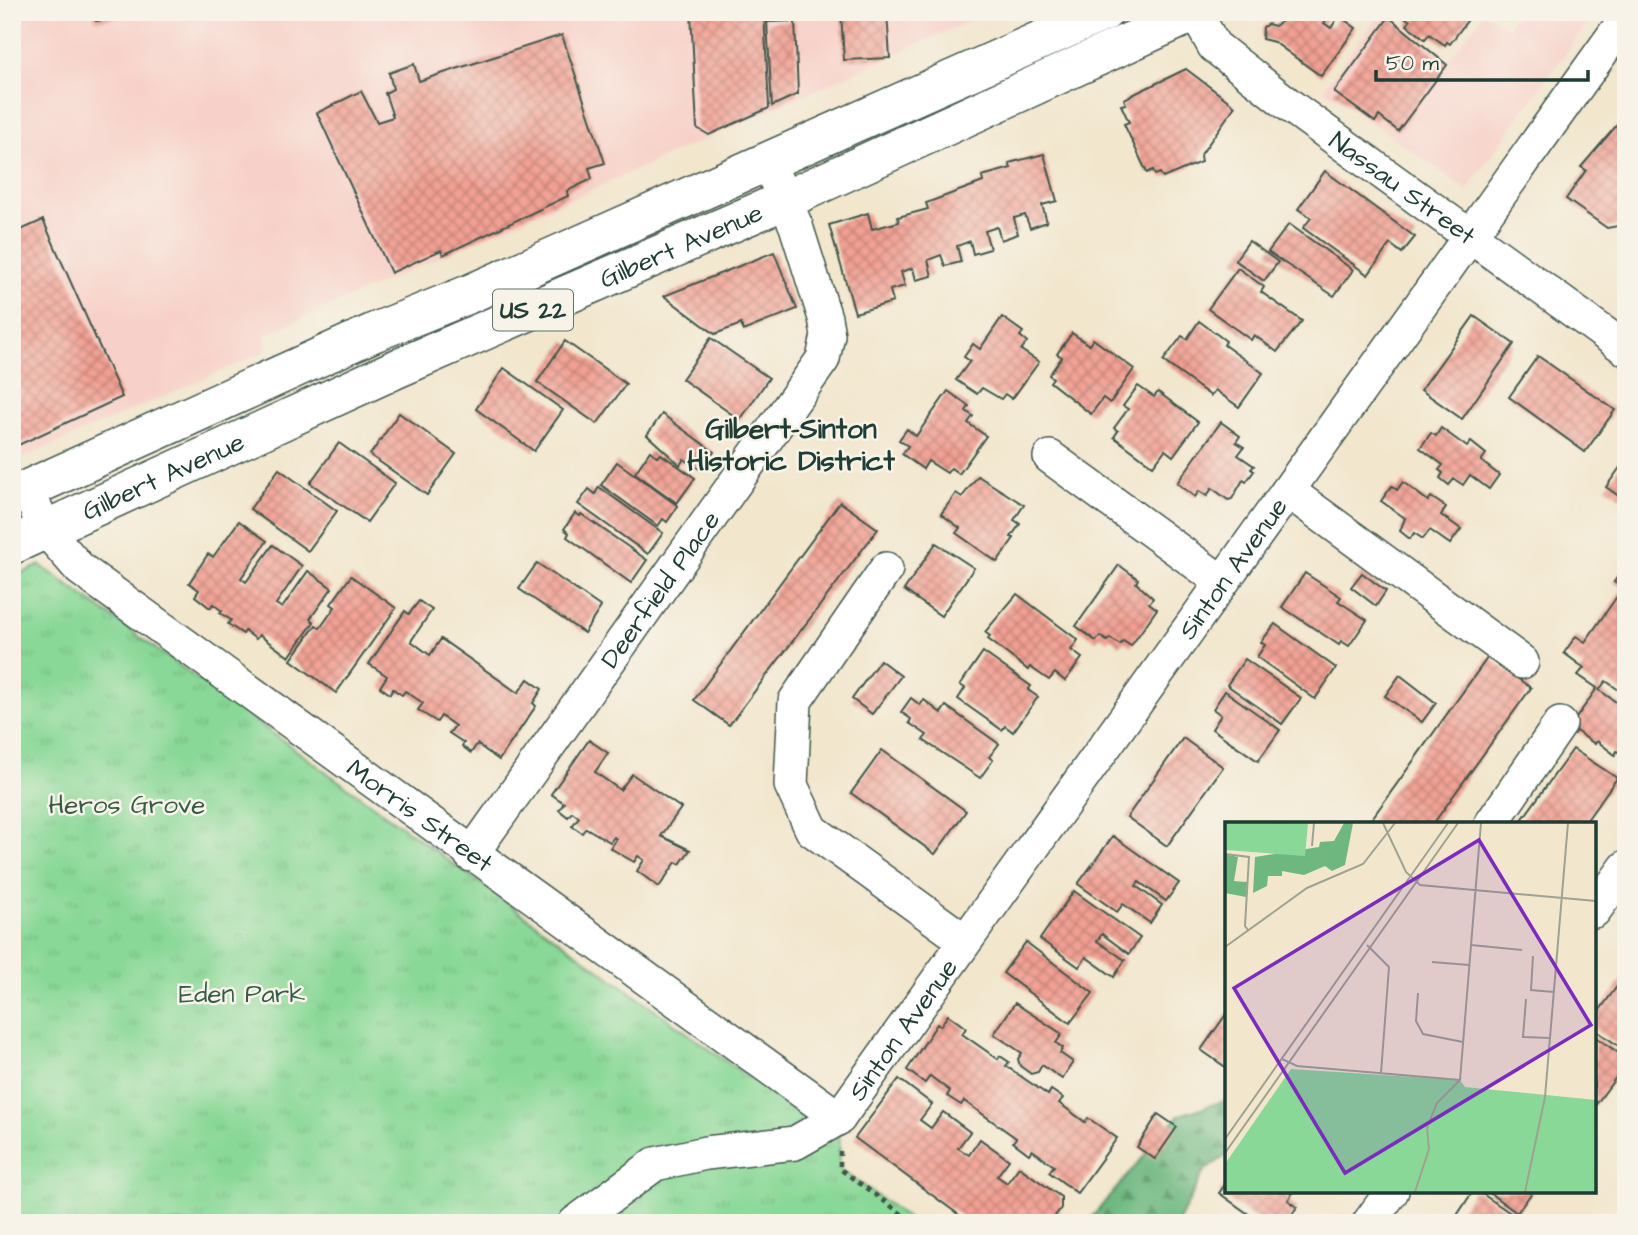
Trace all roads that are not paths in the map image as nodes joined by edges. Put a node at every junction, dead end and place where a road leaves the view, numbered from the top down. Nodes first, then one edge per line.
1 (1104, 12) edge
2 (1195, 12) edge
3 (1626, 18) edge
4 (767, 160) junction
5 (785, 200) junction
6 (1471, 238) junction
7 (1626, 349) edge
8 (1050, 457) dead end
9 (1288, 491) junction
10 (19, 493) edge
11 (29, 538) edge
12 (886, 569) dead end
13 (1222, 582) junction
14 (1522, 662) dead end
15 (1560, 724) dead end
16 (1492, 822) edge
17 (471, 855) junction
18 (1626, 867) edge
19 (1596, 908) edge
20 (965, 941) junction
21 (840, 1134) junction
22 (1391, 1193) edge
23 (575, 1223) edge
24 (1369, 1223) edge

1 - 4 main road, Gilbert Avenue / US 22
2 - 5 main road, Gilbert Avenue / US 22
2 - 6 street, Nassau Street
3 - 6 street, Sinton Avenue
4 - 5 street, Deerfield Place
4 - 10 main road, Gilbert Avenue / US 22
5 - 11 main road, Gilbert Avenue / US 22
5 - 17 street, Deerfield Place
6 - 7 street, Nassau Street
6 - 9 street, Sinton Avenue
8 - 13 street
9 - 13 street, Sinton Avenue
9 - 14 street
10 - 11 street, Morris Street
11 - 17 street, Morris Street
12 - 20 street
13 - 20 street, Sinton Avenue
15 - 16 street
17 - 21 street, Morris Street
18 - 19 street
20 - 21 street, Sinton Avenue
21 - 23 street
22 - 24 street

